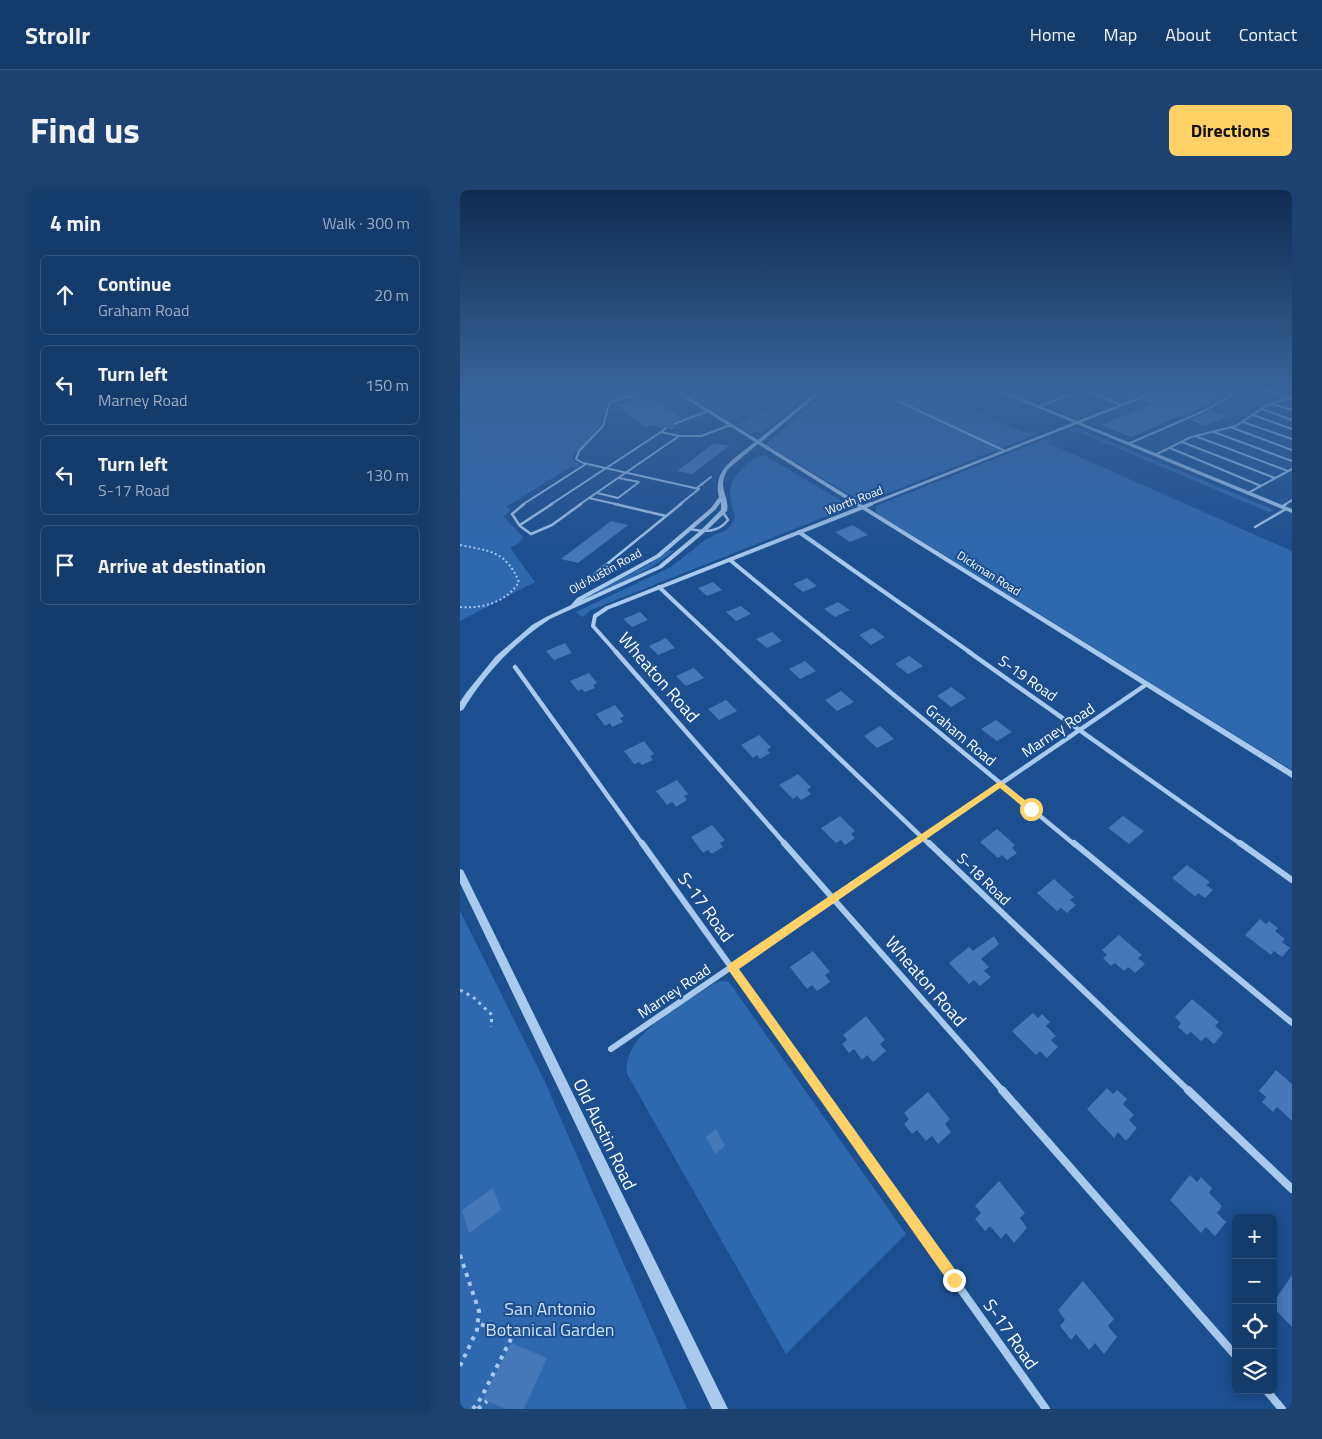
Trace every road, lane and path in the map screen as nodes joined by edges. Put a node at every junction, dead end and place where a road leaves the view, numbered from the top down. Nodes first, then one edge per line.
1 (584, 447) edge
2 (638, 447) edge
3 (665, 447) edge
4 (752, 447) edge
5 (766, 447) edge
6 (996, 447) edge
7 (1015, 447) edge
8 (1135, 447) edge
9 (1195, 447) edge
10 (1223, 447) edge
11 (1254, 447) edge
12 (1170, 448) joint
13 (1005, 451) junction
14 (1155, 455) junction
15 (1292, 461) edge
16 (586, 464) junction
17 (606, 468) junction
18 (1292, 469) edge
19 (1288, 471) junction
20 (628, 473) junction
21 (711, 477) dead end
22 (619, 478) junction
23 (1275, 478) junction
24 (1261, 486) junction
25 (697, 488) junction
26 (597, 493) junction
27 (1248, 493) junction
28 (589, 498) junction
29 (720, 498) junction
30 (1292, 500) edge
31 (862, 508) junction
32 (1287, 509) edge
33 (723, 512) junction
34 (666, 516) junction
35 (520, 526) junction
36 (1255, 527) dead end
37 (690, 529) junction
38 (702, 532) junction
39 (799, 532) junction
40 (460, 545) edge
41 (730, 560) junction
42 (580, 586) dead end
43 (659, 587) junction
44 (460, 608) edge
45 (570, 608) junction
46 (593, 626) joint
47 (515, 667) dead end
48 (1147, 684) junction
49 (460, 708) edge
50 (1080, 730) junction
51 (1292, 774) edge
52 (1000, 784) junction
53 (923, 838) junction
54 (460, 873) edge
55 (1292, 880) edge
56 (833, 899) junction
57 (732, 968) junction
58 (460, 990) edge
59 (1292, 1023) edge
60 (491, 1027) dead end
61 (611, 1048) dead end
62 (1292, 1189) edge
63 (460, 1255) edge
64 (478, 1323) junction
65 (1232, 1351) edge
66 (460, 1366) edge
67 (1269, 1394) edge
68 (487, 1401) dead end
69 (473, 1409) edge
70 (478, 1409) edge
71 (720, 1409) edge
72 (1046, 1409) edge
73 (1282, 1409) edge

1 - 16 lane
2 - 17 lane
3 - 20 lane
4 - 29 street
5 - 31 street, Dickman Road
6 - 13 lane
7 - 13 street, Worth Road
8 - 14 street
9 - 23 lane
10 - 19 lane
11 - 15 lane
12 - 14 lane
12 - 24 lane
13 - 31 street, Worth Road
14 - 27 street
16 - 17 lane
16 - 35 lane
17 - 20 lane
17 - 35 lane
18 - 19 lane
19 - 23 lane
20 - 22 lane
20 - 25 lane
21 - 25 lane
22 - 26 lane
22 - 26 lane
23 - 24 lane
24 - 27 lane
25 - 34 lane
26 - 28 lane
27 - 32 street
28 - 34 lane
28 - 35 lane
29 - 33 street
29 - 37 street, Old Austin Road
30 - 32 lane
31 - 39 street, Worth Road
31 - 48 street, Dickman Road
32 - 36 lane
33 - 38 street
33 - 38 lane
34 - 42 lane
37 - 38 lane
37 - 45 street, Old Austin Road
38 - 45 street, Old Austin Road
39 - 41 street, Worth Road
39 - 50 street, S-19 Road
40 - 44 path
41 - 43 street, Worth Road
41 - 52 street, Graham Road
43 - 46 street, Worth Road
43 - 53 street, S-18 Road
45 - 49 street, Old Austin Road
46 - 56 street, Wheaton Road
47 - 57 street, S-17 Road
48 - 50 street, Marney Road
48 - 51 street, Dickman Road
50 - 52 street, Marney Road
50 - 55 street, S-19 Road
52 - 53 street, Marney Road
52 - 59 street, Graham Road
53 - 56 street, Marney Road
53 - 62 street, S-18 Road
54 - 71 street, Old Austin Road
56 - 57 street, Marney Road
56 - 65 street, Wheaton Road
57 - 61 street, Marney Road
57 - 72 street, S-17 Road
58 - 60 path
63 - 64 path
64 - 66 path
64 - 69 path
67 - 73 street
68 - 70 path

